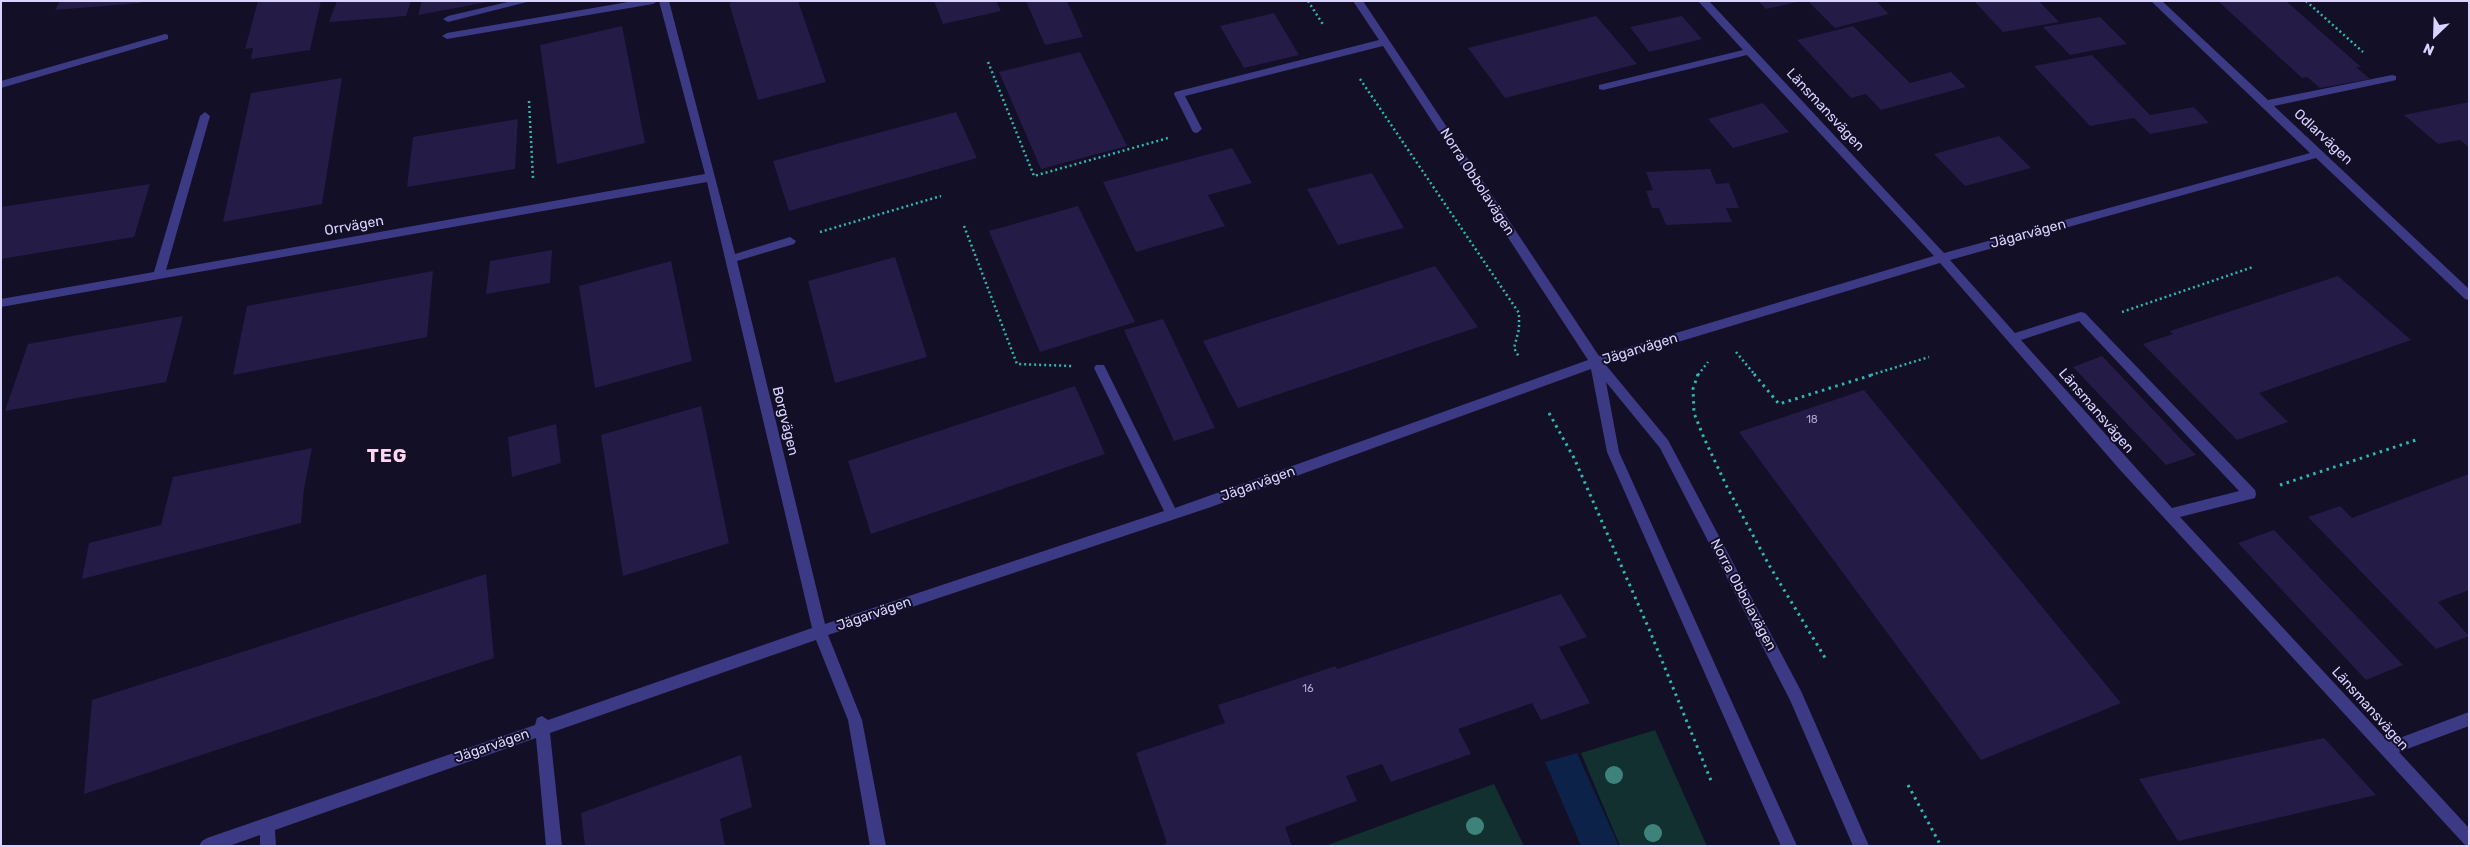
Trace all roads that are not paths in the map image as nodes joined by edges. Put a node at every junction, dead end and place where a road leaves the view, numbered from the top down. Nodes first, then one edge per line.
1 (526, 1) edge
2 (653, 1) edge
3 (664, 1) edge
4 (1358, 1) edge
5 (1703, 1) edge
6 (2156, 1) edge
7 (448, 19) dead end
8 (447, 36) dead end
9 (165, 37) dead end
10 (1385, 42) junction
11 (1750, 52) junction
12 (2392, 78) road end
13 (1, 85) edge
14 (1603, 87) dead end
15 (2266, 104) junction
16 (205, 116) dead end
17 (1197, 130) road end
18 (2319, 154) junction
19 (711, 177) junction
20 (790, 241) road end
21 (1942, 258) junction
22 (731, 260) junction
23 (158, 276) junction
24 (2469, 296) edge
25 (1, 303) edge
26 (2012, 338) junction
27 (1596, 362) junction
28 (1100, 368) road end
29 (1172, 514) junction
30 (2169, 514) junction
31 (820, 632) junction
32 (2469, 719) edge
33 (542, 726) junction
34 (2387, 750) junction
35 (267, 825) junction
36 (2469, 839) edge
37 (207, 846) edge
38 (268, 846) edge
39 (554, 846) edge
40 (878, 846) edge
41 (1789, 846) edge
42 (1861, 846) edge

1 - 7 street
2 - 8 street
3 - 19 street, Borgvägen
4 - 10 street, Norra Obbolavägen
5 - 11 street, Länsmansvägen
6 - 15 street, Odlarvägen
9 - 13 street
10 - 17 street
10 - 27 street, Norra Obbolavägen
11 - 14 street
11 - 21 street, Länsmansvägen
12 - 15 street
15 - 18 street, Odlarvägen
16 - 23 street
18 - 21 street, Jägarvägen
18 - 24 street, Odlarvägen
19 - 22 street, Borgvägen
19 - 23 street, Orrvägen
20 - 22 street
21 - 26 street, Länsmansvägen
21 - 27 street, Jägarvägen
22 - 31 street, Borgvägen
23 - 25 street, Orrvägen
26 - 30 street, Länsmansvägen
26 - 30 street
27 - 29 street, Jägarvägen
27 - 41 street, Norra Obbolavägen
27 - 42 street, Norra Obbolavägen
28 - 29 street
29 - 31 street, Jägarvägen
30 - 34 street, Länsmansvägen
31 - 33 street, Jägarvägen
31 - 40 street, Borgvägen
32 - 34 street
33 - 35 street, Jägarvägen
33 - 39 street
34 - 36 street, Länsmansvägen
35 - 37 street, Jägarvägen
35 - 38 street

